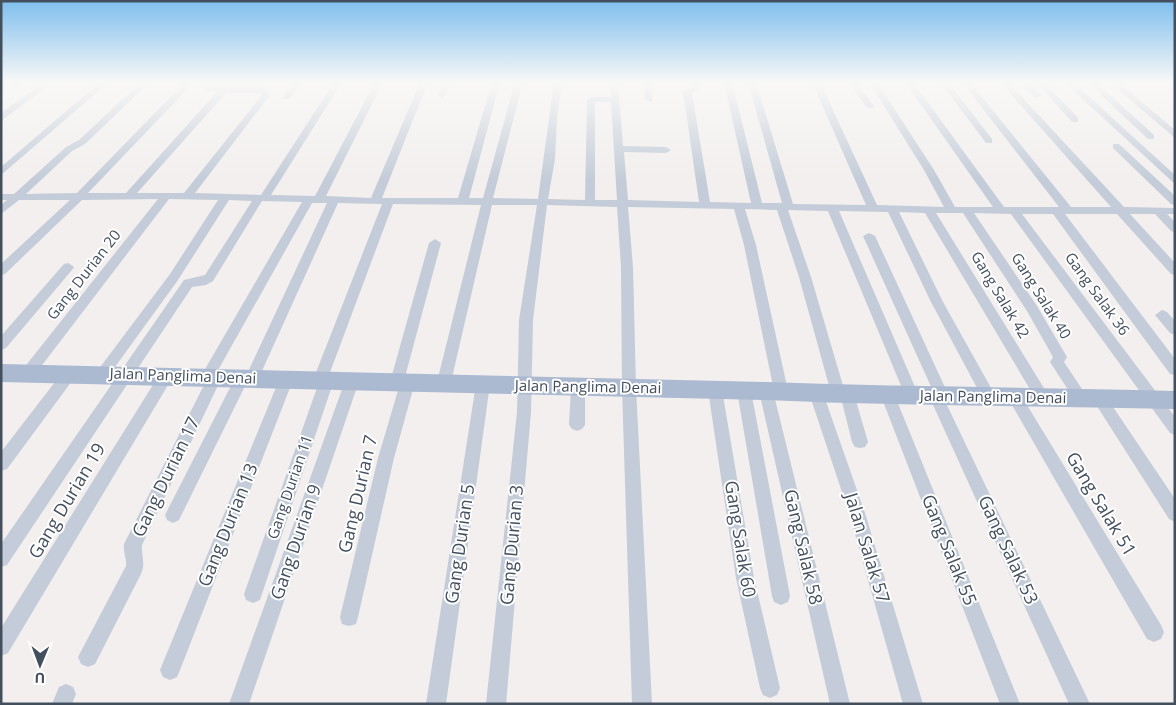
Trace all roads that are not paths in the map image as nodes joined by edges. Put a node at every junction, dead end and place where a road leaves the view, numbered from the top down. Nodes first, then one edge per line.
1 (67, 115) edge
2 (111, 115) edge
3 (158, 115) edge
4 (202, 115) edge
5 (253, 115) edge
6 (316, 115) edge
7 (361, 115) edge
8 (410, 115) edge
9 (487, 115) edge
10 (510, 115) edge
11 (553, 115) edge
12 (591, 115) edge
13 (616, 115) edge
14 (691, 115) edge
15 (736, 115) edge
16 (761, 115) edge
17 (831, 115) edge
18 (894, 115) edge
19 (932, 115) edge
20 (970, 115) edge
21 (991, 115) edge
22 (1034, 115) edge
23 (1070, 115) edge
24 (1104, 115) edge
25 (1126, 115) edge
26 (1151, 115) edge
27 (1075, 120) dead end
28 (1175, 135) edge
29 (1151, 138) dead end
30 (989, 140) dead end
31 (1116, 146) dead end
32 (619, 149) junction
33 (666, 150) dead end
34 (1, 172) edge
35 (1175, 181) edge
36 (80, 196) junction
37 (129, 196) junction
38 (166, 196) junction
39 (188, 196) junction
40 (1, 197) edge
41 (16, 197) junction
42 (225, 198) junction
43 (262, 198) junction
44 (314, 199) junction
45 (334, 200) junction
46 (374, 201) junction
47 (389, 201) junction
48 (463, 201) junction
49 (487, 202) junction
50 (542, 202) junction
51 (1175, 202) edge
52 (590, 203) junction
53 (624, 204) junction
54 (705, 206) junction
55 (739, 206) junction
56 (757, 206) junction
57 (785, 207) junction
58 (832, 208) junction
59 (873, 208) junction
60 (892, 209) junction
61 (928, 209) junction
62 (951, 210) junction
63 (966, 210) junction
64 (1000, 210) junction
65 (1014, 210) junction
66 (1, 211) edge
67 (1063, 211) junction
68 (1158, 211) junction
69 (1175, 211) edge
70 (1123, 212) junction
71 (1175, 229) edge
72 (869, 236) dead end
73 (434, 242) dead end
74 (68, 268) dead end
75 (1, 271) edge
76 (1175, 271) edge
77 (1162, 315) dead end
78 (1175, 330) edge
79 (1, 344) edge
80 (1175, 370) edge
81 (1, 373) edge
82 (28, 373) junction
83 (70, 373) junction
84 (113, 375) junction
85 (166, 376) junction
86 (211, 376) junction
87 (247, 378) junction
88 (286, 380) junction
89 (323, 380) junction
90 (352, 381) junction
91 (402, 382) junction
92 (444, 382) junction
93 (483, 384) junction
94 (522, 385) junction
95 (578, 387) junction
96 (629, 388) junction
97 (715, 390) junction
98 (764, 391) junction
99 (834, 393) junction
100 (988, 395) junction
101 (888, 396) junction
102 (912, 396) junction
103 (939, 396) junction
104 (1014, 396) junction
105 (1042, 397) junction
106 (1090, 398) junction
107 (1164, 399) edge
108 (577, 425) dead end
109 (1175, 428) edge
110 (860, 442) dead end
111 (1, 464) edge
112 (1175, 514) edge
113 (174, 516) dead end
114 (1, 559) edge
115 (253, 594) dead end
116 (781, 596) dead end
117 (349, 617) dead end
118 (1154, 632) dead end
119 (1, 646) edge
120 (88, 657) dead end
121 (170, 670) dead end
122 (770, 688) dead end
123 (240, 704) edge
124 (436, 704) edge
125 (496, 704) edge
126 (642, 704) edge
127 (840, 704) edge
128 (914, 704) edge
129 (1010, 704) edge
130 (1080, 704) edge

1 - 34 street
2 - 41 street
3 - 36 street
4 - 37 street
5 - 39 street
6 - 43 street
7 - 44 street, Gang Durian 17
8 - 46 street
9 - 48 street
10 - 49 street
11 - 50 street, Gang Durian 3
12 - 52 street
13 - 32 street
14 - 54 street
15 - 56 street
16 - 57 street
17 - 59 street
18 - 62 street
19 - 64 street
20 - 30 street
21 - 67 street
22 - 70 street
23 - 27 street
24 - 35 street
25 - 29 street
26 - 28 street
31 - 51 street
32 - 33 street
32 - 53 street
36 - 37 street
36 - 41 street
36 - 75 street
37 - 38 street
38 - 39 street
38 - 82 street, Gang Durian 20
39 - 42 street
40 - 41 street
41 - 66 street
42 - 43 street
42 - 84 street
43 - 44 street
43 - 84 street
44 - 45 street
44 - 86 street, Gang Durian 17
45 - 46 street
45 - 87 street
46 - 47 street
47 - 48 street
47 - 89 street, Gang Durian 11
48 - 49 street
49 - 50 street
49 - 92 street
50 - 52 street
50 - 94 street, Gang Durian 3
52 - 53 street
53 - 54 street
53 - 96 street
54 - 55 street
55 - 56 street
55 - 98 street
56 - 57 street
57 - 58 street
57 - 99 street
58 - 59 street
58 - 102 street
59 - 60 street
60 - 61 street
60 - 100 street
61 - 62 street
61 - 105 street, Gang Salak 42
62 - 63 street
63 - 64 street
63 - 106 street, Gang Salak 40
64 - 65 street
65 - 67 street
65 - 107 street, Gang Salak 36
67 - 70 street
67 - 80 street
68 - 69 street
68 - 70 street
68 - 71 street
70 - 76 street
72 - 103 street, Gang Salak 53
73 - 91 street, Gang Durian 7
74 - 79 street
77 - 78 street
81 - 82 main road, Jalan Panglima Denai
82 - 83 main road, Jalan Panglima Denai
83 - 84 main road, Jalan Panglima Denai
83 - 111 street
84 - 85 main road, Jalan Panglima Denai
84 - 114 street
85 - 86 main road, Jalan Panglima Denai
85 - 119 street, Gang Durian 19
86 - 87 main road, Jalan Panglima Denai
86 - 120 street, Gang Durian 17
87 - 88 main road, Jalan Panglima Denai
87 - 113 street
88 - 89 main road, Jalan Panglima Denai
88 - 121 street, Gang Durian 13
89 - 90 main road, Jalan Panglima Denai
89 - 115 street, Gang Durian 11
90 - 91 main road, Jalan Panglima Denai
90 - 123 street, Gang Durian 9
91 - 92 main road, Jalan Panglima Denai
91 - 117 street, Gang Durian 7
92 - 93 main road, Jalan Panglima Denai
93 - 94 main road, Jalan Panglima Denai
93 - 124 street, Gang Durian 5
94 - 95 main road, Jalan Panglima Denai
94 - 125 street, Gang Durian 3
95 - 96 main road, Jalan Panglima Denai
95 - 108 street
96 - 97 main road, Jalan Panglima Denai
96 - 126 street
97 - 98 main road, Jalan Panglima Denai
97 - 122 street, Gang Salak 60
98 - 99 main road, Jalan Panglima Denai
98 - 116 street
98 - 127 street, Gang Salak 58
99 - 101 main road, Jalan Panglima Denai
99 - 110 street
99 - 128 street, Jalan Salak 57
100 - 103 main road, Jalan Panglima Denai
100 - 104 main road, Jalan Panglima Denai
101 - 102 main road, Jalan Panglima Denai
101 - 129 street, Gang Salak 55
102 - 103 main road, Jalan Panglima Denai
103 - 130 street, Gang Salak 53
104 - 105 main road, Jalan Panglima Denai
104 - 118 street, Gang Salak 51
105 - 106 main road, Jalan Panglima Denai
106 - 107 main road, Jalan Panglima Denai
106 - 112 street, Gang Salak 40
107 - 109 street, Gang Salak 36

